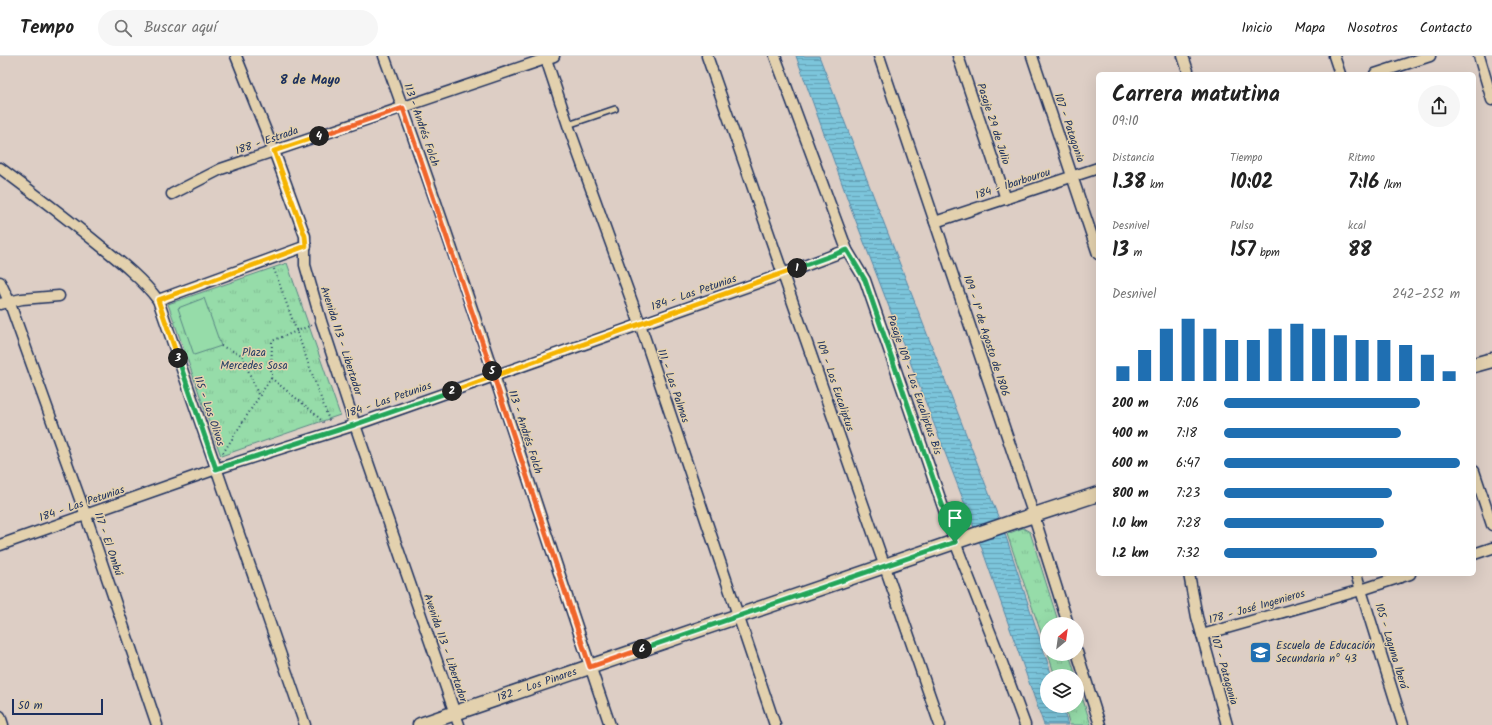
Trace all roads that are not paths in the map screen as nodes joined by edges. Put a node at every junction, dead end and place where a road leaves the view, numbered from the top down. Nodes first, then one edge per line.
1 (236, 56) edge
2 (384, 56) edge
3 (707, 56) edge
4 (775, 56) edge
5 (879, 56) edge
6 (958, 56) edge
7 (1032, 56) edge
8 (1183, 56) edge
9 (1334, 56) edge
10 (1430, 56) edge
11 (1479, 56) edge
12 (548, 57) edge
13 (1188, 72) edge
14 (1339, 72) edge
15 (1381, 72) edge
16 (1492, 100) edge
17 (403, 108) junction
18 (615, 109) dead end
19 (568, 125) junction
20 (274, 151) junction
21 (0, 168) edge
22 (1096, 169) edge
23 (1073, 177) junction
24 (172, 194) dead end
25 (1006, 199) junction
26 (935, 222) junction
27 (306, 246) junction
28 (1096, 248) edge
29 (847, 250) junction
30 (783, 274) junction
31 (0, 282) edge
32 (59, 296) dead end
33 (158, 300) junction
34 (4, 302) edge
35 (640, 324) junction
36 (1492, 360) edge
37 (1476, 364) edge
38 (494, 376) junction
39 (354, 425) junction
40 (216, 469) junction
41 (1476, 477) edge
42 (1096, 495) edge
43 (86, 516) junction
44 (1034, 516) junction
45 (1492, 525) edge
46 (955, 542) junction
47 (0, 545) edge
48 (1492, 548) edge
49 (1476, 553) edge
50 (886, 566) junction
51 (1189, 576) edge
52 (1357, 576) edge
53 (1404, 576) edge
54 (1361, 590) junction
55 (738, 616) junction
56 (1066, 617) edge
57 (1202, 635) junction
58 (1080, 661) edge
59 (590, 667) junction
60 (0, 716) edge
61 (457, 719) edge
62 (3, 725) edge
63 (157, 725) edge
64 (305, 725) edge
65 (420, 725) edge
66 (610, 725) edge
67 (775, 725) edge
68 (940, 725) edge
69 (1025, 725) edge
70 (1100, 725) edge
71 (1227, 725) edge
72 (1403, 725) edge

1 - 20 street, Avenida 113 - Libertador
2 - 17 street, 113 - Andrés Folch
3 - 30 street, 109 - Los Eucaliptus
4 - 29 street, Pasaje 109 - Los Eucaliptus Bis
5 - 26 street, 109 - 1° de Agosto de 1806
6 - 25 street, Pasaje 29 de Julio
7 - 23 street, 107 - Patagonia
8 - 13 street
9 - 14 street
10 - 15 street
11 - 16 street
12 - 17 street, 188 - Estrada
12 - 19 street, 111 - Las Palmas
17 - 20 street, 188 - Estrada
17 - 38 street, 113 - Andrés Folch
18 - 19 lane
19 - 35 street, 111 - Las Palmas
20 - 24 street, 188 - Estrada
20 - 27 street, Avenida 113 - Libertador
21 - 33 street, 115 - Los Olivos
22 - 23 street, 184 - Ibarbourou
23 - 25 street, 184 - Ibarbourou
23 - 28 street, 107 - Patagonia
25 - 26 street, 184 - Ibarbourou
26 - 44 street, 109 - 1° de Agosto de 1806
27 - 33 street
27 - 39 street, Avenida 113 - Libertador
29 - 30 street, 184 - Las Petunias
29 - 46 street, Pasaje 109 - Los Eucaliptus Bis
30 - 35 street, 184 - Las Petunias
30 - 50 street, 109 - Los Eucaliptus
31 - 34 street, 117 - El Ombú
32 - 34 street
33 - 40 street, 115 - Los Olivos
34 - 43 street, 117 - El Ombú
35 - 38 street, 184 - Las Petunias
35 - 55 street, 111 - Las Palmas
36 - 37 street
38 - 39 street, 184 - Las Petunias
38 - 59 street, 113 - Andrés Folch
39 - 40 street, 184 - Las Petunias
39 - 61 street, Avenida 113 - Libertador
40 - 43 street, 184 - Las Petunias
40 - 64 street, 115 - Los Olivos
41 - 45 street
42 - 44 street, 182 - Los Pinares
43 - 47 street, 184 - Las Petunias
43 - 63 street, 117 - El Ombú
44 - 46 street, 182 - Los Pinares
44 - 56 street, 109 - 1° de Agosto de 1806
46 - 50 street, 182 - Los Pinares
46 - 69 street, Pasaje 109 - Los Eucaliptus Bis
48 - 49 street
50 - 55 street, 182 - Los Pinares
50 - 68 street, 109 - Los Eucaliptus
51 - 57 street, 107 - Patagonia
52 - 54 street, 105 - Laguna Iberá
53 - 54 street, 178 - José Ingenieros
54 - 57 street, 178 - José Ingenieros
54 - 72 street, 105 - Laguna Iberá
55 - 59 street, 182 - Los Pinares
55 - 67 street, 111 - Las Palmas
57 - 71 street, 107 - Patagonia
58 - 70 street
59 - 61 street, 182 - Los Pinares
59 - 66 street, 113 - Andrés Folch
60 - 62 street
61 - 65 street, 182 - Los Pinares

